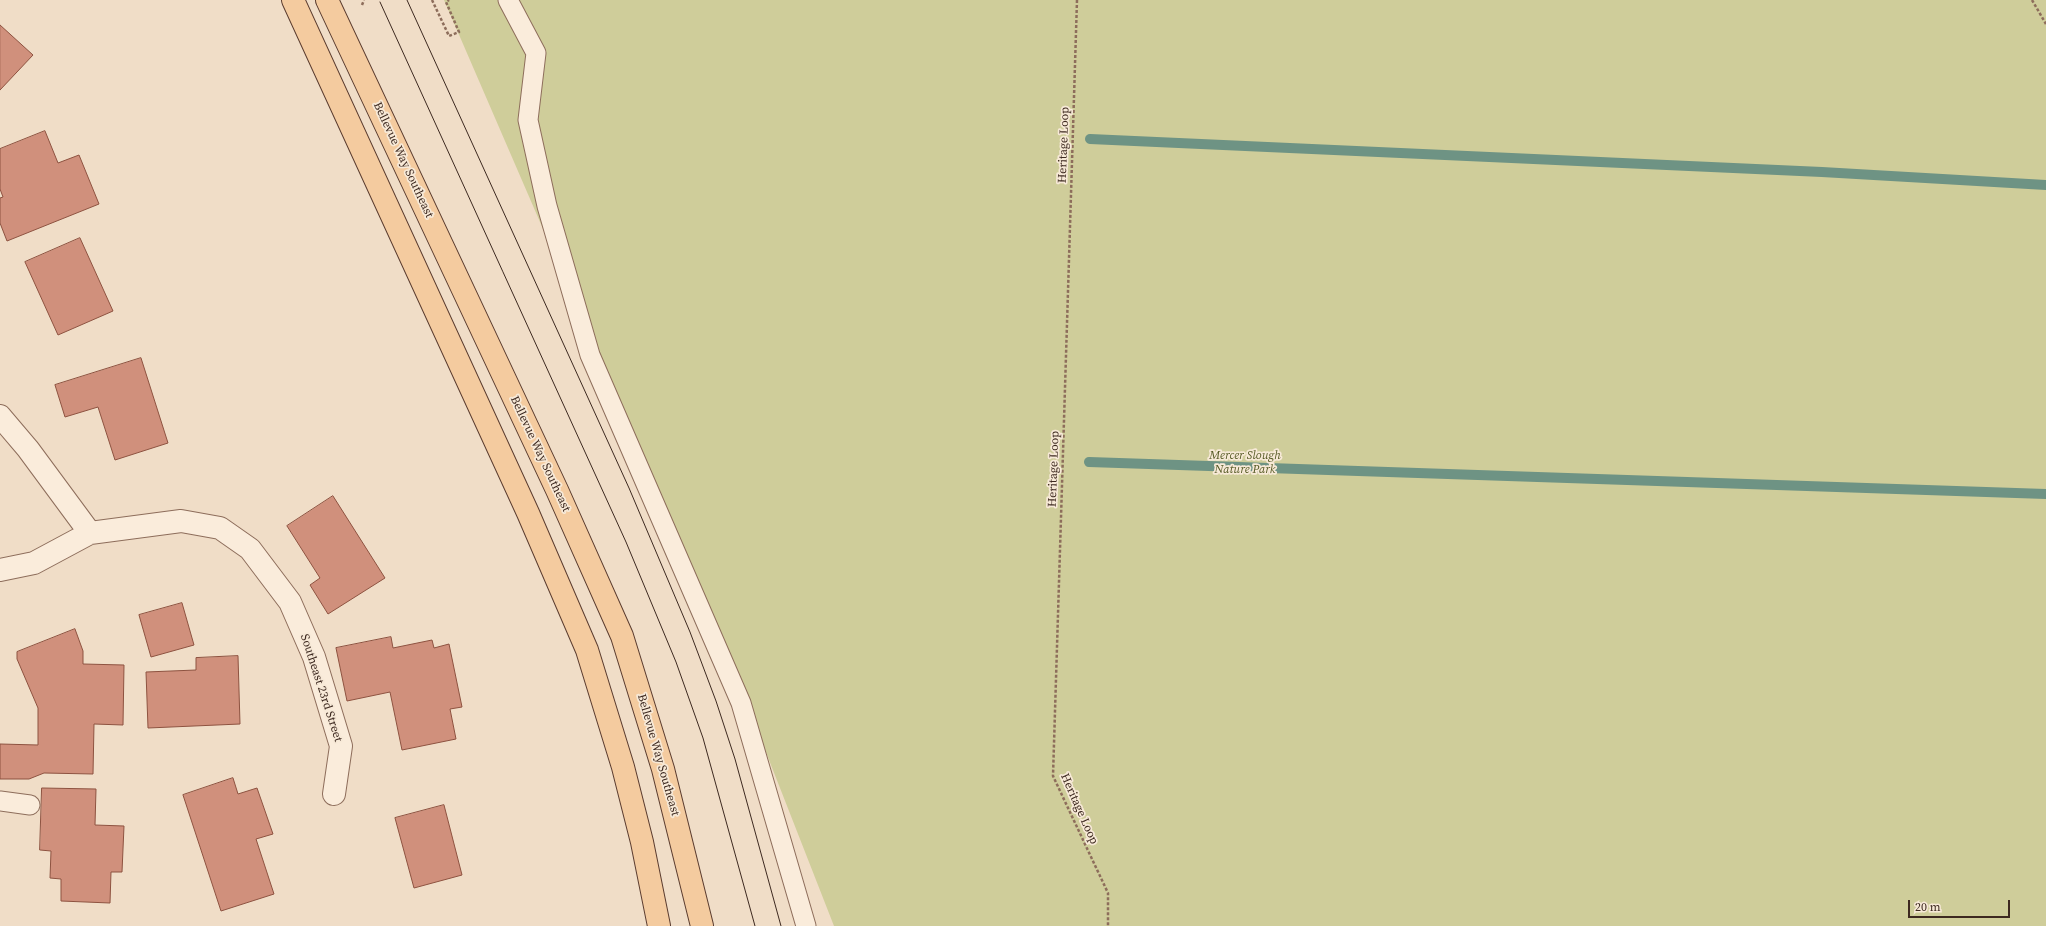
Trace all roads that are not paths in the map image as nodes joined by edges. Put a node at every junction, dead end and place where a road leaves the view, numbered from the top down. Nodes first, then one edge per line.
1 (293, 0) edge
2 (327, 0) edge
3 (508, 0) edge
4 (0, 416) edge
5 (90, 533) junction
6 (0, 570) edge
7 (334, 794) dead end
8 (0, 801) edge
9 (30, 804) dead end
10 (659, 926) edge
11 (702, 926) edge
12 (806, 926) edge

1 - 10 main road
2 - 11 main road, Bellevue Way Southeast
3 - 12 lane
4 - 5 street
5 - 6 street, Southeast 23rd Street
5 - 7 street, Southeast 23rd Street
8 - 9 lane

